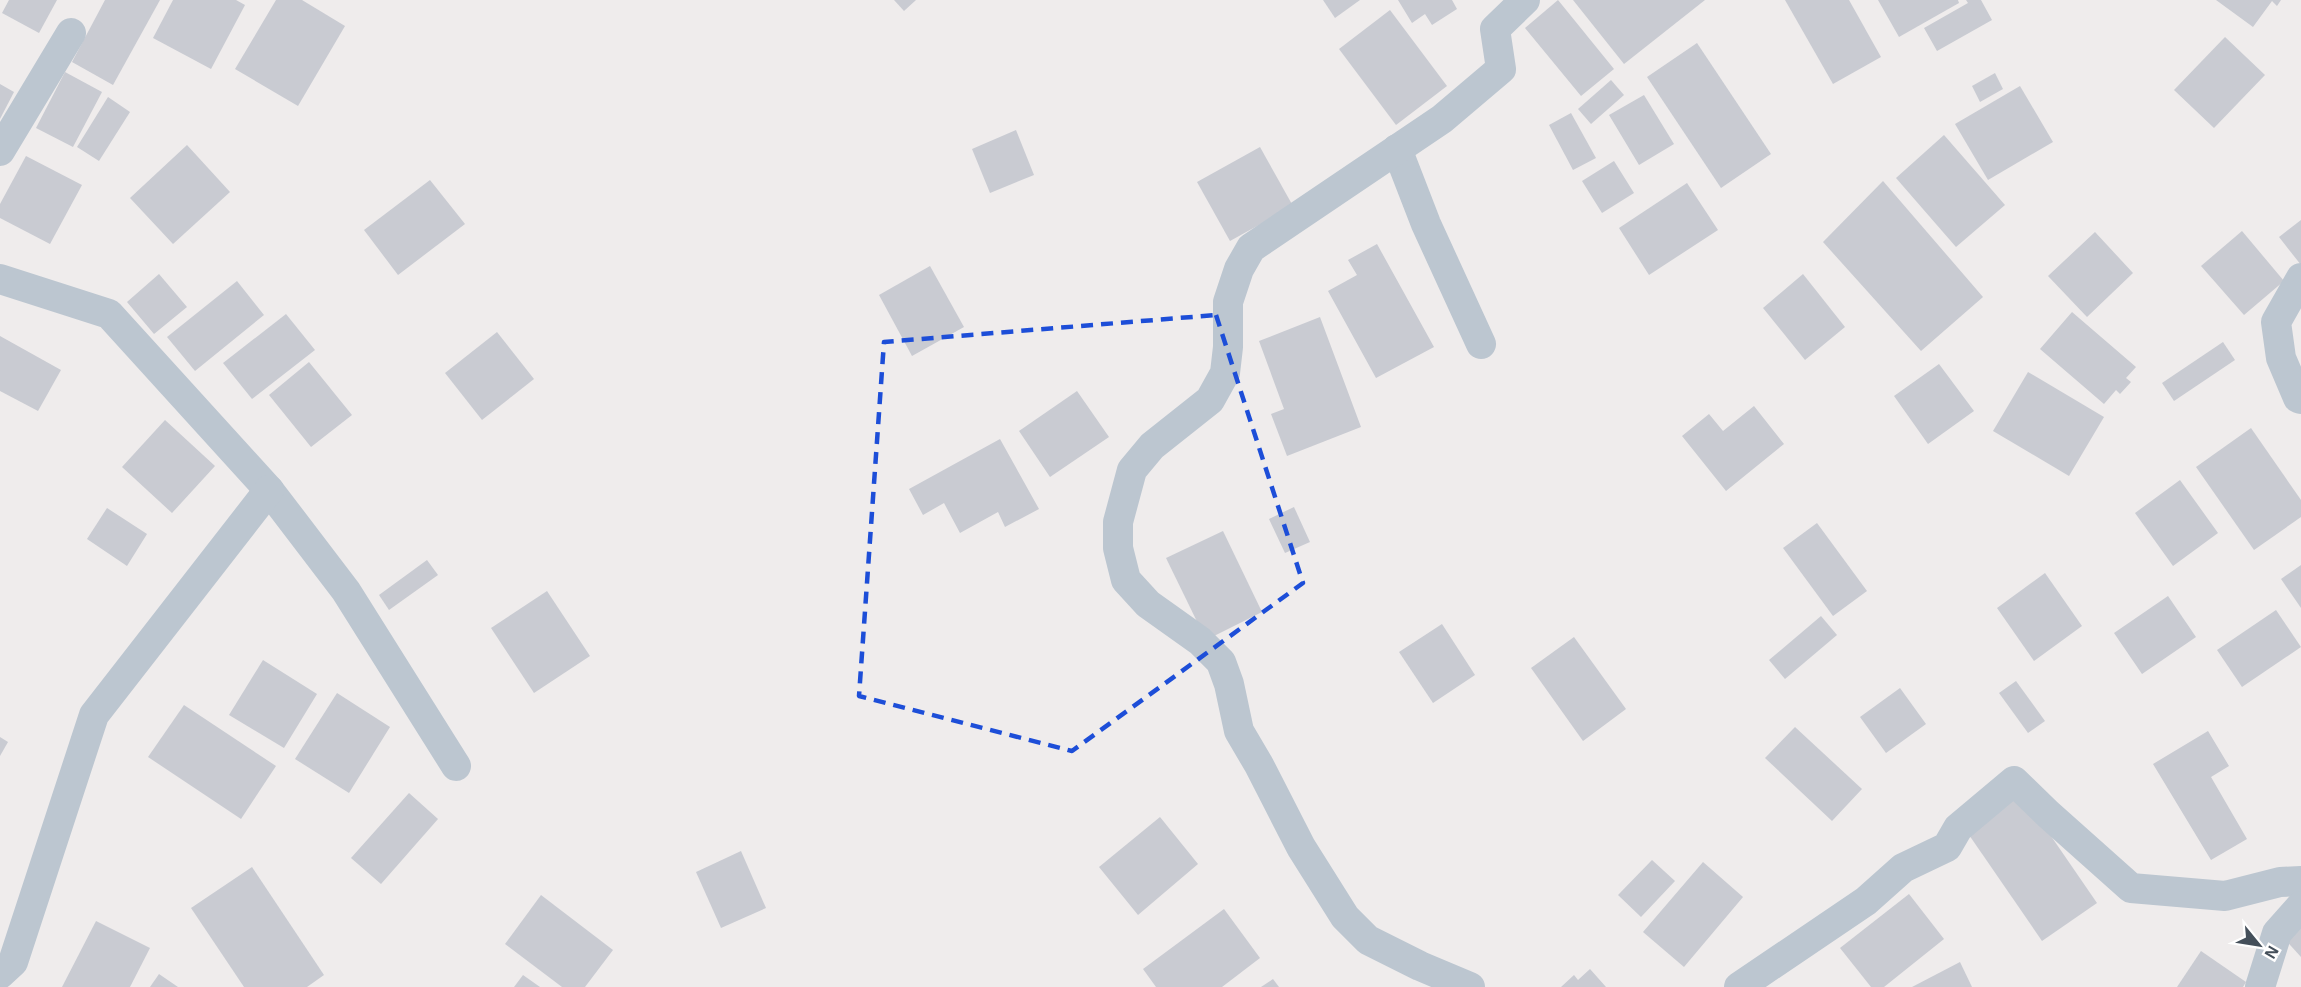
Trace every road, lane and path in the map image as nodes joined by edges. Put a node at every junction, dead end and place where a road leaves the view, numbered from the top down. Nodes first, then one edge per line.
1 (1525, 0) edge
2 (70, 33) dead end
3 (1397, 149) junction
4 (0, 151) edge
5 (2301, 278) edge
6 (0, 279) edge
7 (1481, 344) dead end
8 (2301, 399) edge
9 (269, 490) junction
10 (456, 766) dead end
11 (2301, 881) edge
12 (2301, 906) edge
13 (0, 974) edge
14 (1470, 987) edge
15 (1739, 987) edge
16 (2260, 987) edge

1 - 3 street
2 - 4 street
3 - 7 street
3 - 14 street
5 - 8 street
6 - 9 street
9 - 10 street
9 - 13 street
11 - 15 street
12 - 16 street

